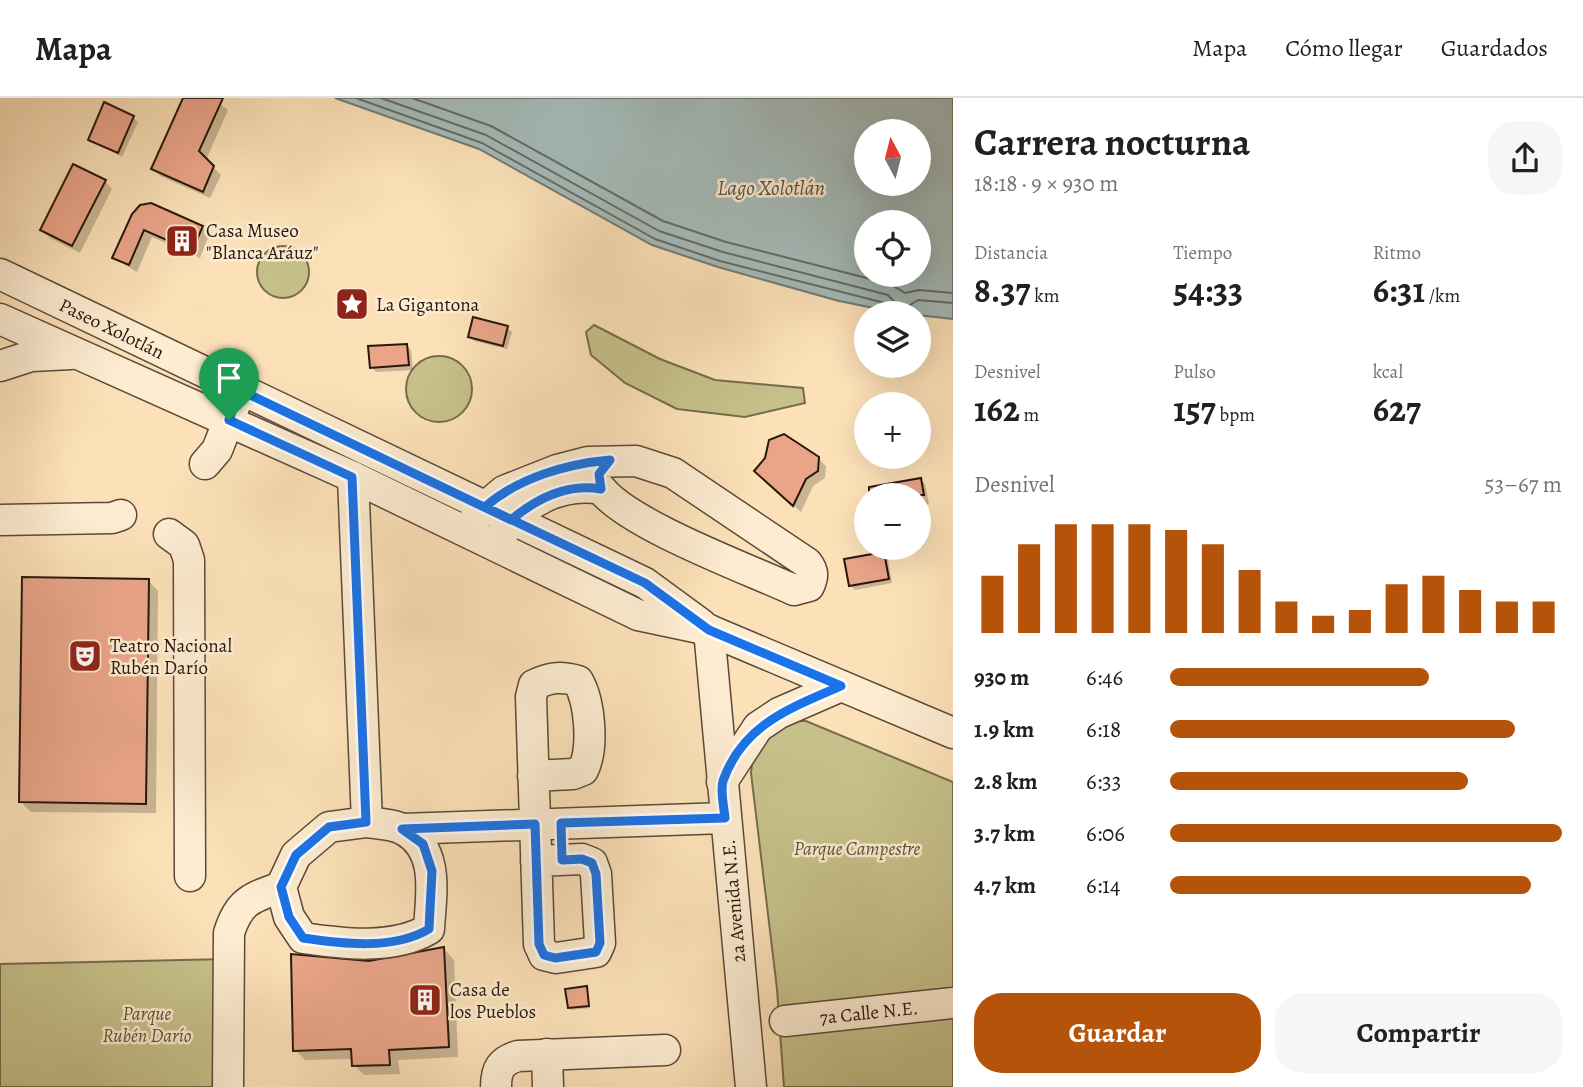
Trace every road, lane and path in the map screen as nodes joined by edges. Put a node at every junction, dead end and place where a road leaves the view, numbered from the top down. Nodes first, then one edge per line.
1 (0, 274) edge
2 (0, 318) edge
3 (79, 354) junction
4 (0, 366) edge
5 (240, 390) junction
6 (229, 420) junction
7 (610, 460) junction
8 (205, 464) dead end
9 (352, 477) junction
10 (601, 489) junction
11 (485, 507) junction
12 (121, 515) dead end
13 (0, 520) edge
14 (511, 520) junction
15 (466, 531) junction
16 (169, 534) dead end
17 (495, 545) junction
18 (709, 630) junction
19 (841, 686) junction
20 (953, 733) edge
21 (533, 776) dead end
22 (722, 782) junction
23 (725, 818) junction
24 (366, 822) junction
25 (548, 823) junction
26 (402, 829) junction
27 (549, 860) dead end
28 (190, 876) dead end
29 (281, 887) junction
30 (953, 1003) edge
31 (785, 1021) dead end
32 (665, 1050) dead end
33 (547, 1054) junction
34 (228, 1087) edge
35 (496, 1087) edge
36 (548, 1087) edge
37 (751, 1087) edge

1 - 5 street, Paseo Xolotlán
2 - 3 street, Paseo Xolotlán
3 - 4 street
3 - 6 street, Paseo Xolotlán
5 - 6 street
5 - 11 street, Paseo Xolotlán
6 - 8 street
6 - 9 street, Paseo Xolotlán
7 - 10 street
7 - 10 street
7 - 11 street
9 - 15 street, Paseo Xolotlán
9 - 24 street
10 - 14 street
11 - 14 street, Paseo Xolotlán
11 - 15 street
12 - 13 street
14 - 17 street
14 - 18 street, Paseo Xolotlán
15 - 17 street, Paseo Xolotlán
16 - 28 street
17 - 18 street, Paseo Xolotlán
18 - 19 street, Paseo Xolotlán
18 - 22 street, 2a Avenida N.E.
19 - 20 street, Paseo Xolotlán
19 - 22 street
21 - 25 street
22 - 23 street, 2a Avenida N.E.
23 - 25 street
23 - 37 street, 2a Avenida N.E.
24 - 26 street
24 - 29 street
25 - 26 street
25 - 27 street
26 - 29 street
29 - 34 street
30 - 31 street, 7a Calle N.E.
32 - 33 street
33 - 35 street
33 - 36 street

